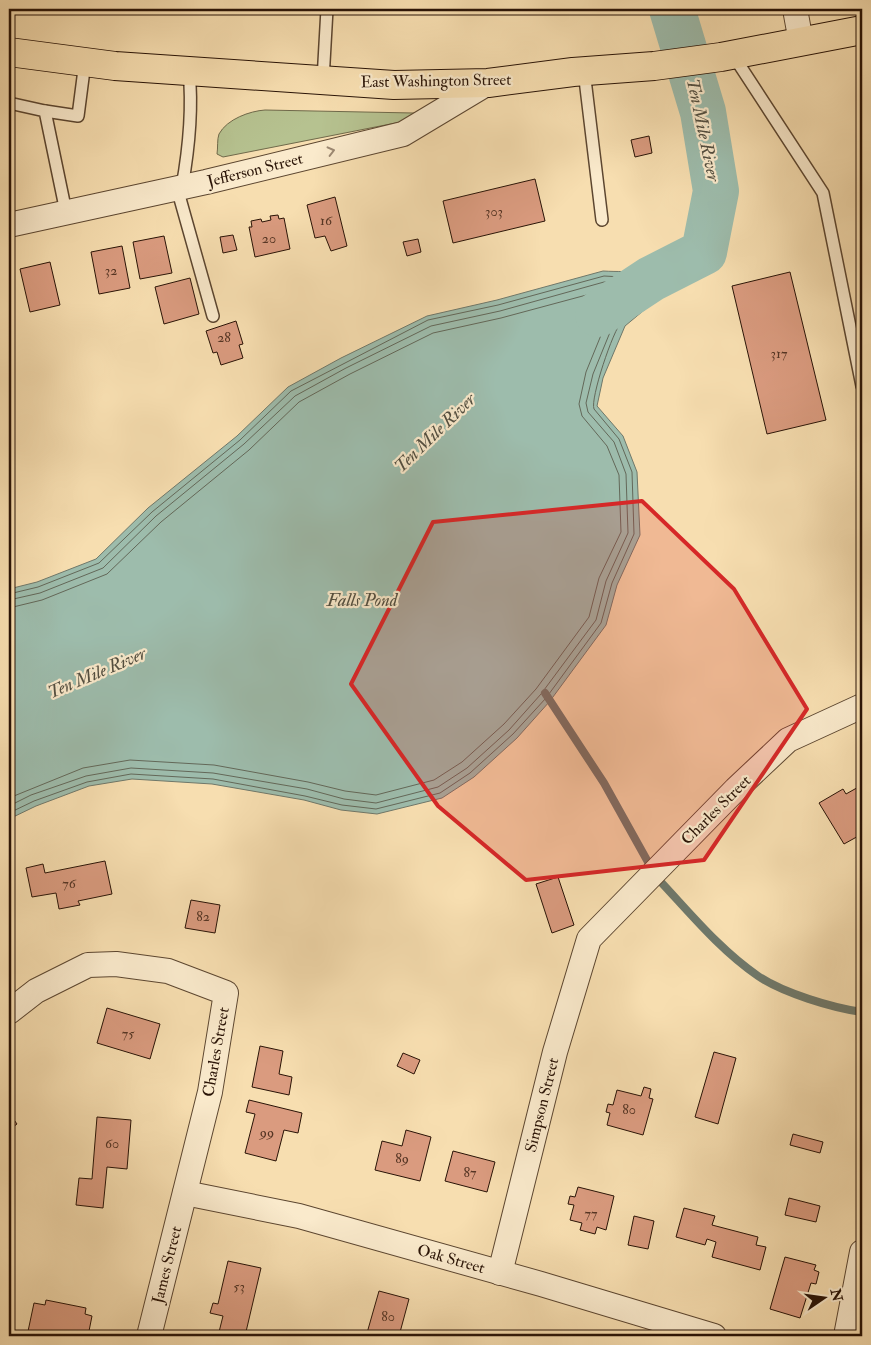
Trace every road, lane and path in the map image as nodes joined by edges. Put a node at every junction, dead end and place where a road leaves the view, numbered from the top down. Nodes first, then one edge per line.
1 (327, 9) edge
2 (795, 9) edge
3 (862, 30) edge
4 (801, 42) junction
5 (9, 44) edge
6 (9, 52) edge
7 (727, 56) junction
8 (76, 61) junction
9 (189, 71) junction
10 (584, 71) junction
11 (323, 80) junction
12 (488, 83) junction
13 (9, 103) edge
14 (45, 111) junction
15 (179, 188) junction
16 (66, 212) junction
17 (602, 220) dead end
18 (9, 225) edge
19 (213, 316) dead end
20 (862, 386) edge
21 (862, 706) edge
22 (589, 939) joint
23 (9, 1012) edge
24 (185, 1193) junction
25 (862, 1252) edge
26 (500, 1273) junction
27 (149, 1336) edge
28 (714, 1336) edge
29 (846, 1336) edge

1 - 11 lane
2 - 4 street
3 - 4 main road, East Washington Street
4 - 7 main road, East Washington Street
5 - 8 main road, East Washington Street
6 - 8 main road, East Washington Street
7 - 10 main road, East Washington Street
7 - 20 lane
8 - 9 main road, East Washington Street
8 - 14 lane
9 - 11 main road, East Washington Street
9 - 15 lane
10 - 12 main road, East Washington Street
10 - 17 lane
11 - 12 main road, East Washington Street
15 -> 12 street, Jefferson Street
13 - 14 lane
14 - 16 lane
15 - 16 street, Jefferson Street
15 - 19 lane
16 - 18 street, Jefferson Street
21 - 22 street, Charles Street
22 - 26 street, Simpson Street
23 - 24 street, Charles Street
24 - 26 street, Oak Street
24 - 27 street, James Street
25 - 29 street
26 - 28 street, Oak Street

